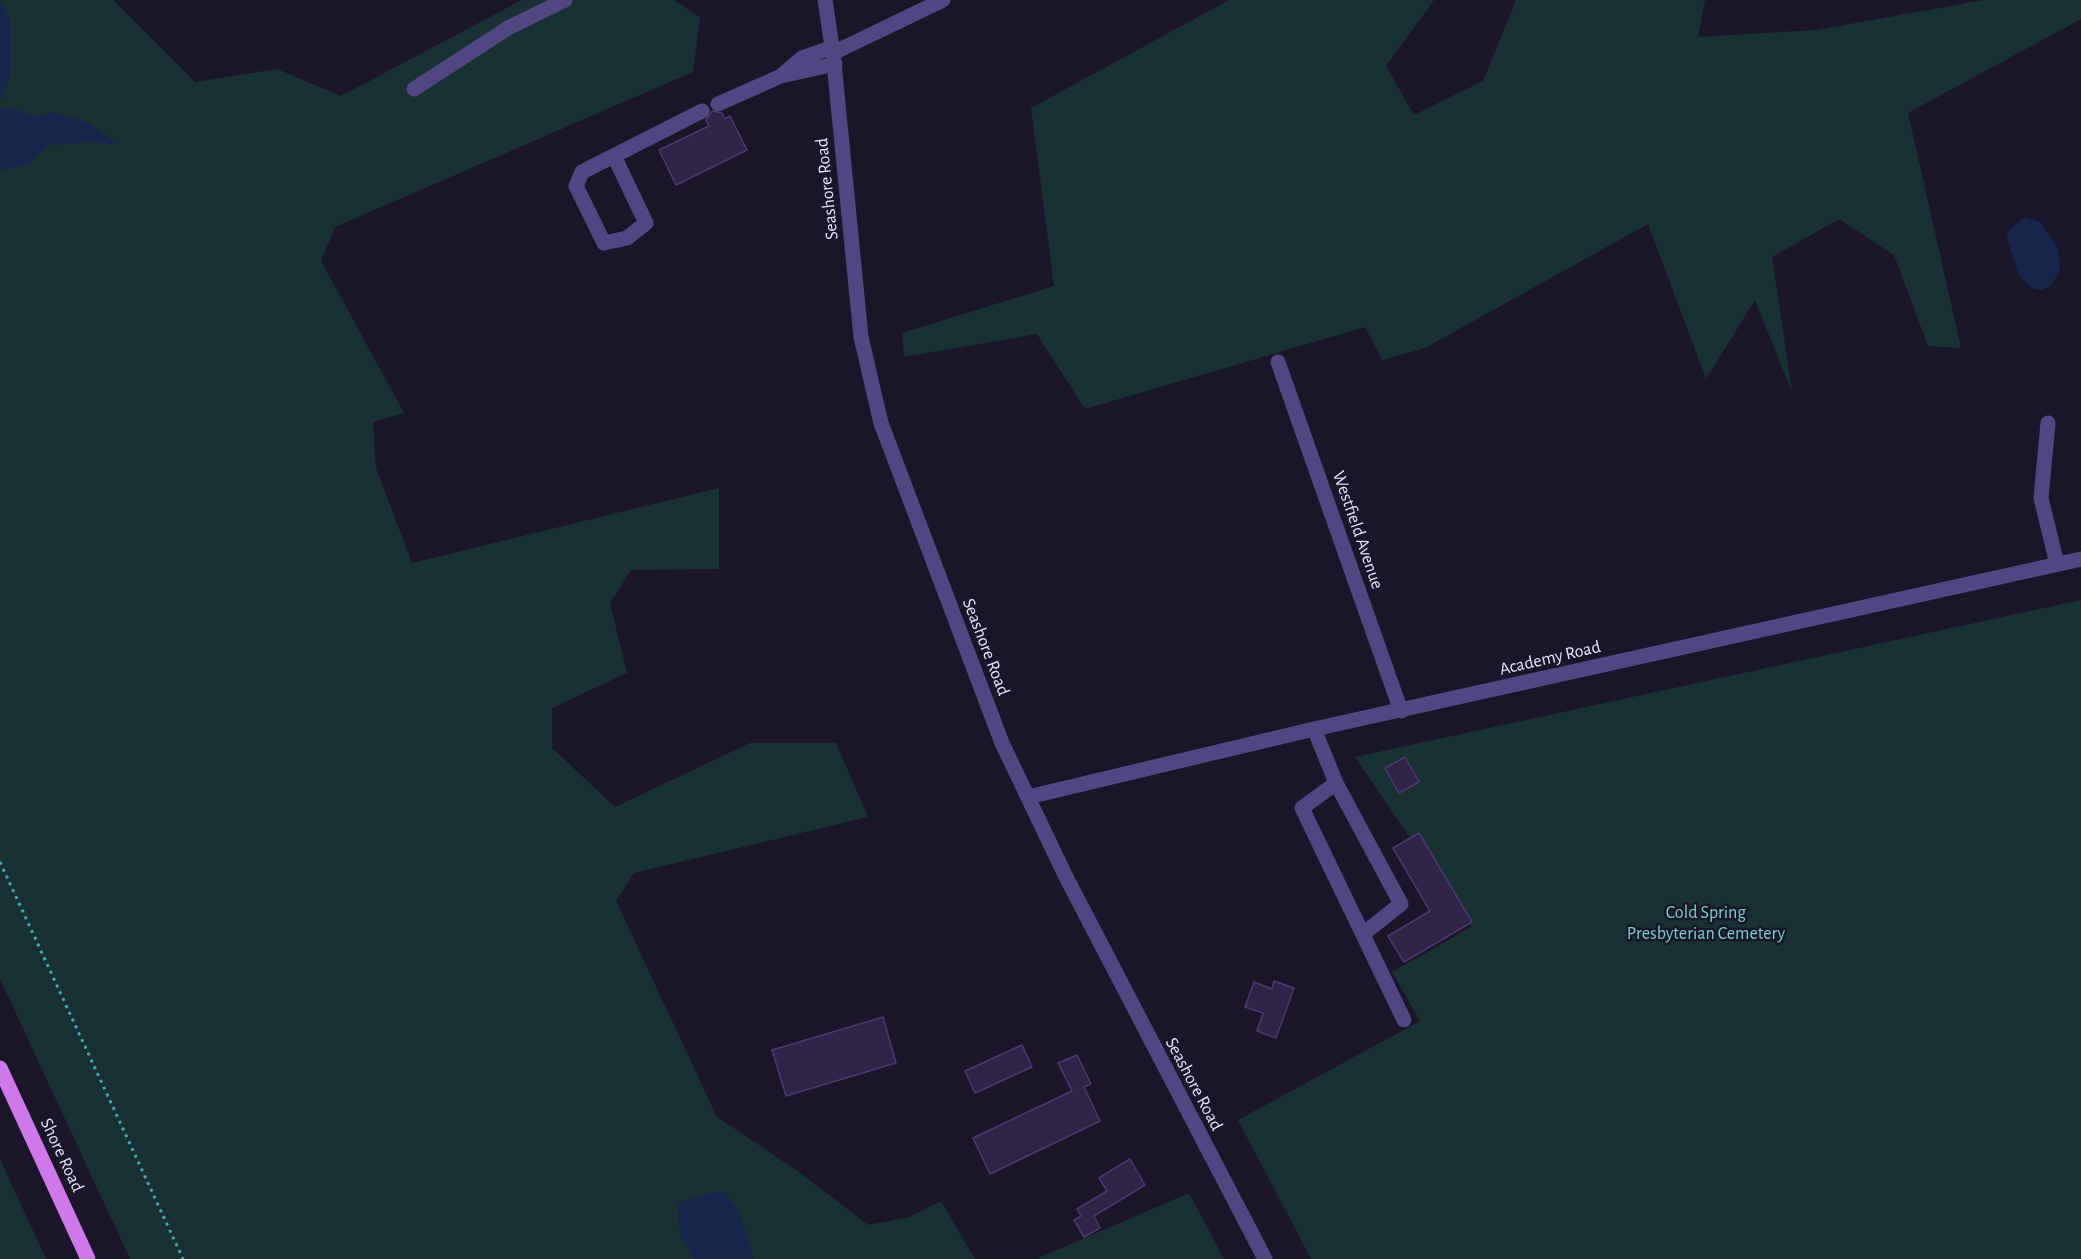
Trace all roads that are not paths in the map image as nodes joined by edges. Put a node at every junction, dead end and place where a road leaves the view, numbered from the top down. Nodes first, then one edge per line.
1 (565, 0) edge
2 (825, 0) edge
3 (943, 0) edge
4 (834, 55) junction
5 (414, 89) dead end
6 (718, 104) dead end
7 (702, 111) dead end
8 (614, 156) junction
9 (1278, 362) dead end
10 (2048, 423) dead end
11 (2081, 559) edge
12 (2057, 564) junction
13 (1401, 711) junction
14 (1314, 729) junction
15 (1336, 783) junction
16 (1028, 797) junction
17 (1363, 934) junction
18 (1404, 1020) dead end
19 (0, 1068) edge
20 (88, 1259) edge
21 (1265, 1259) edge

1 - 5 street
2 - 4 street, Seashore Road
3 - 4 street
4 - 6 street
4 - 16 street, Seashore Road
7 - 8 street
8 - 8 street
9 - 13 street, Westfield Avenue
10 - 12 street
11 - 12 street, Academy Road
12 - 13 street, Academy Road
13 - 14 street, Academy Road
14 - 15 street
14 - 16 street, Academy Road
15 - 17 street
15 - 17 street
16 - 21 street, Seashore Road
17 - 18 street
19 - 20 main road, Shore Road

